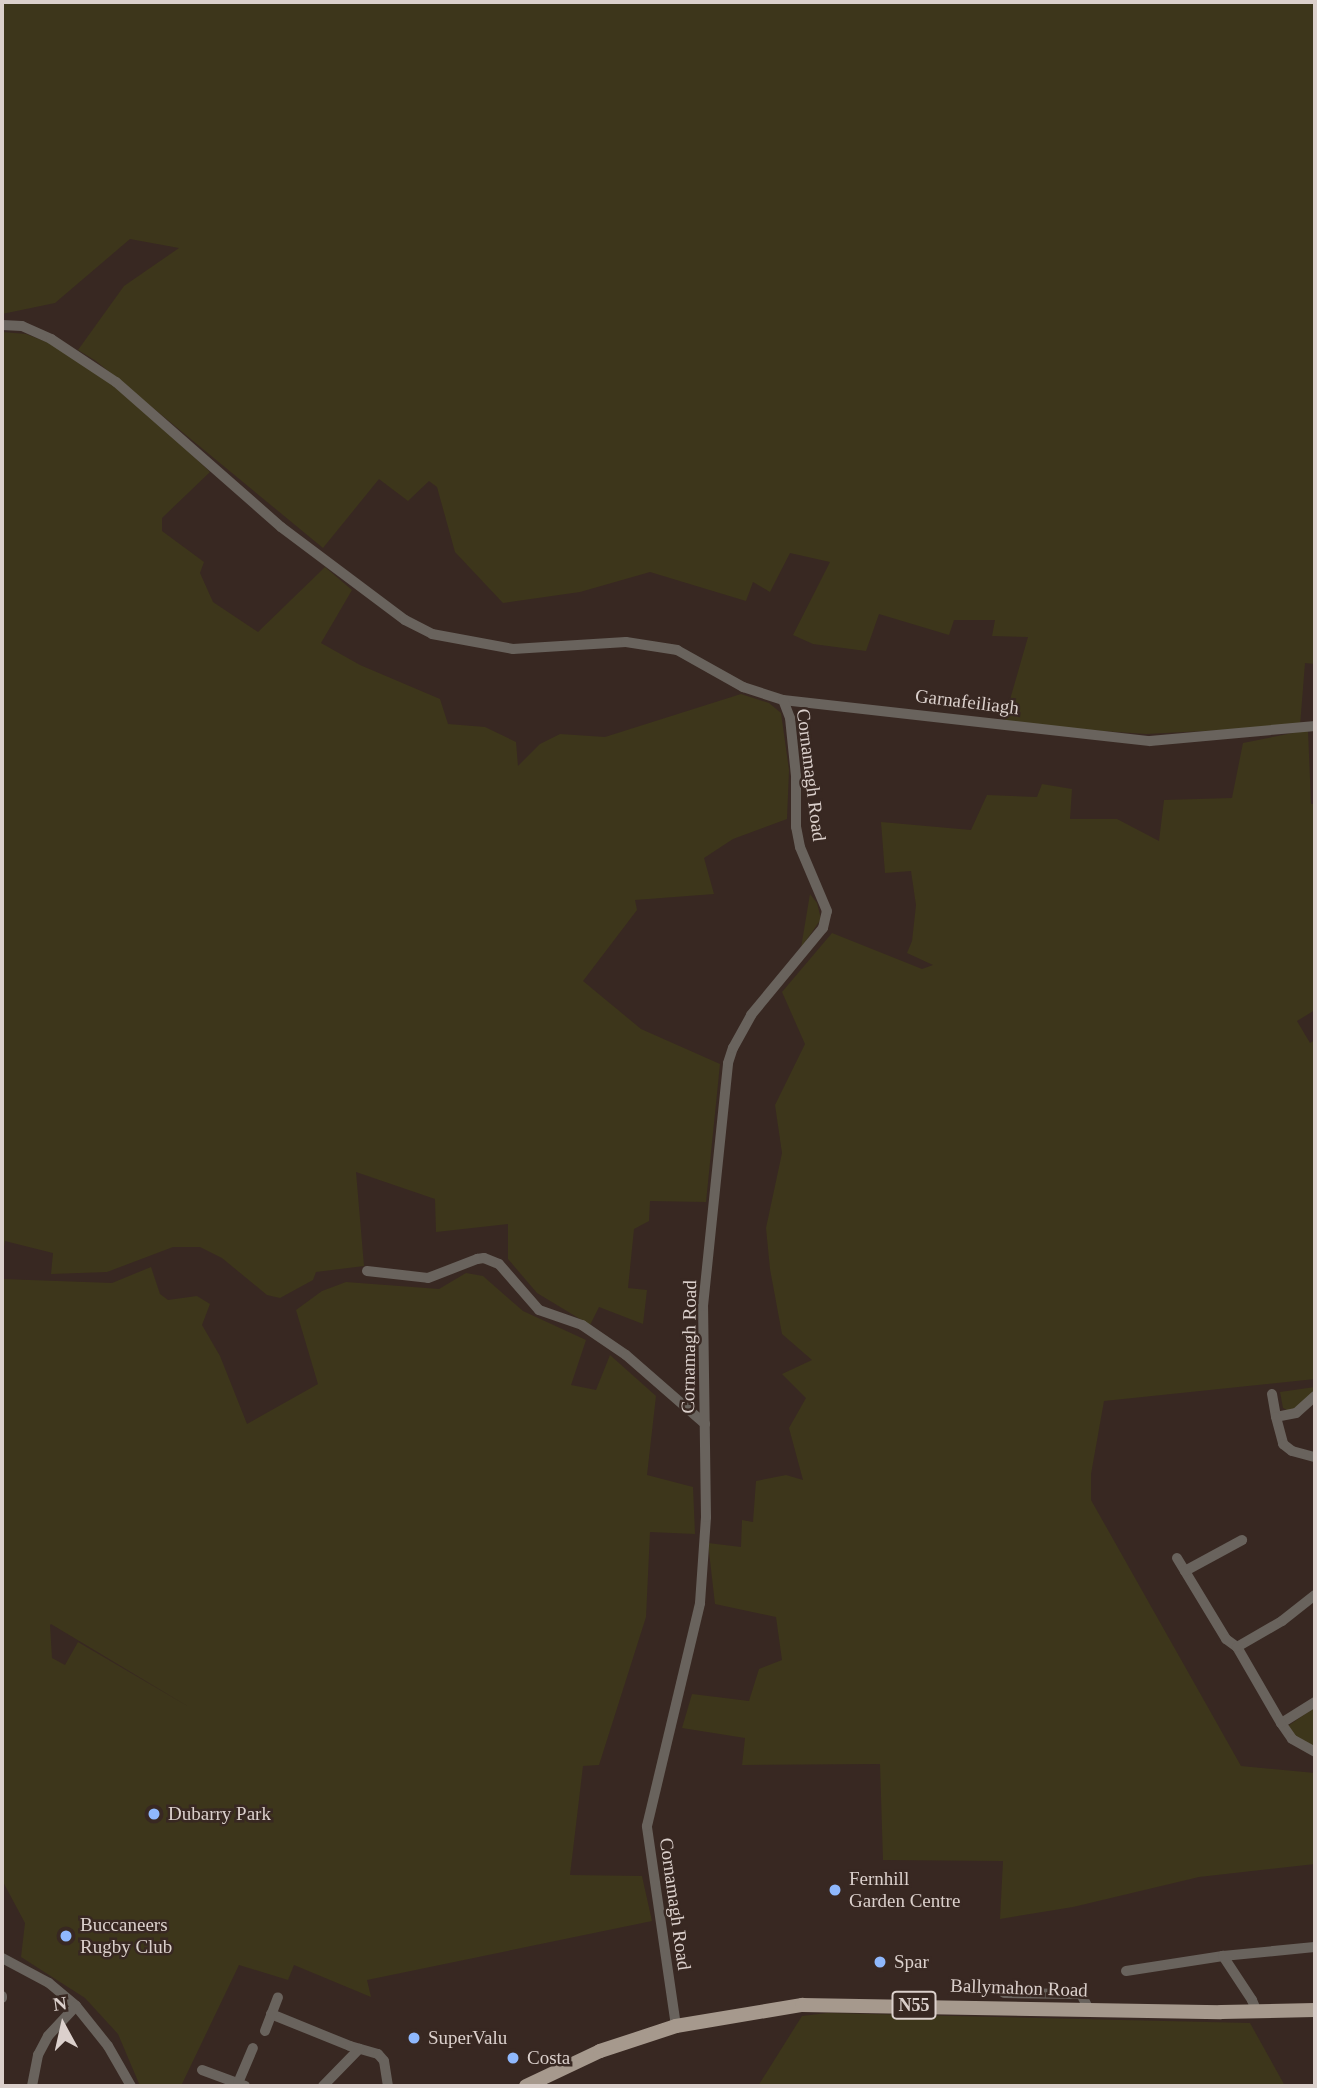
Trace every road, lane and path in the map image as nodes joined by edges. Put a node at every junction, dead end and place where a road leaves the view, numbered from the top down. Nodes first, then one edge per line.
1 (2, 325) edge
2 (783, 700) junction
3 (1315, 726) edge
4 (367, 1271) dead end
5 (1272, 1394) dead end
6 (1315, 1396) edge
7 (1276, 1417) junction
8 (705, 1423) junction
9 (1315, 1457) edge
10 (1242, 1540) dead end
11 (1178, 1558) dead end
12 (1185, 1571) junction
13 (1315, 1595) edge
14 (1237, 1647) junction
15 (1315, 1702) edge
16 (1281, 1723) junction
17 (1315, 1752) edge
18 (1315, 1947) edge
19 (1223, 1956) junction
20 (2, 1958) edge
21 (1126, 1971) dead end
22 (1004, 1993) dead end
23 (278, 1997) dead end
24 (76, 2006) junction
25 (1088, 2010) junction
26 (1315, 2010) edge
27 (1257, 2012) junction
28 (271, 2014) junction
29 (676, 2026) junction
30 (265, 2031) dead end
31 (253, 2048) dead end
32 (359, 2049) junction
33 (202, 2070) dead end
34 (241, 2085) edge
35 (32, 2086) edge
36 (131, 2086) edge
37 (323, 2086) edge
38 (388, 2086) edge
39 (526, 2086) edge

1 - 2 street, Garnafeiliagh
2 - 3 street, Garnafeiliagh
2 - 8 street, Cornamagh Road
4 - 8 street
5 - 7 street
6 - 7 street
7 - 9 street
8 - 29 street, Cornamagh Road
10 - 12 street
11 - 12 street
12 - 14 street
13 - 14 street
14 - 16 street
15 - 16 street
16 - 17 street
18 - 19 street
19 - 21 street
19 - 27 street
20 - 24 street
22 - 25 street
23 - 28 street
24 - 35 street
24 - 36 street
25 - 27 main road, Ballymahon Road / N55
25 - 29 main road, Ballymahon Road / N55
26 - 27 main road, Ballymahon Road / N55
28 - 30 street
28 - 32 street
29 - 39 main road, Ballymahon Road / N55
31 - 34 street
32 - 37 street
32 - 38 street
33 - 34 street

